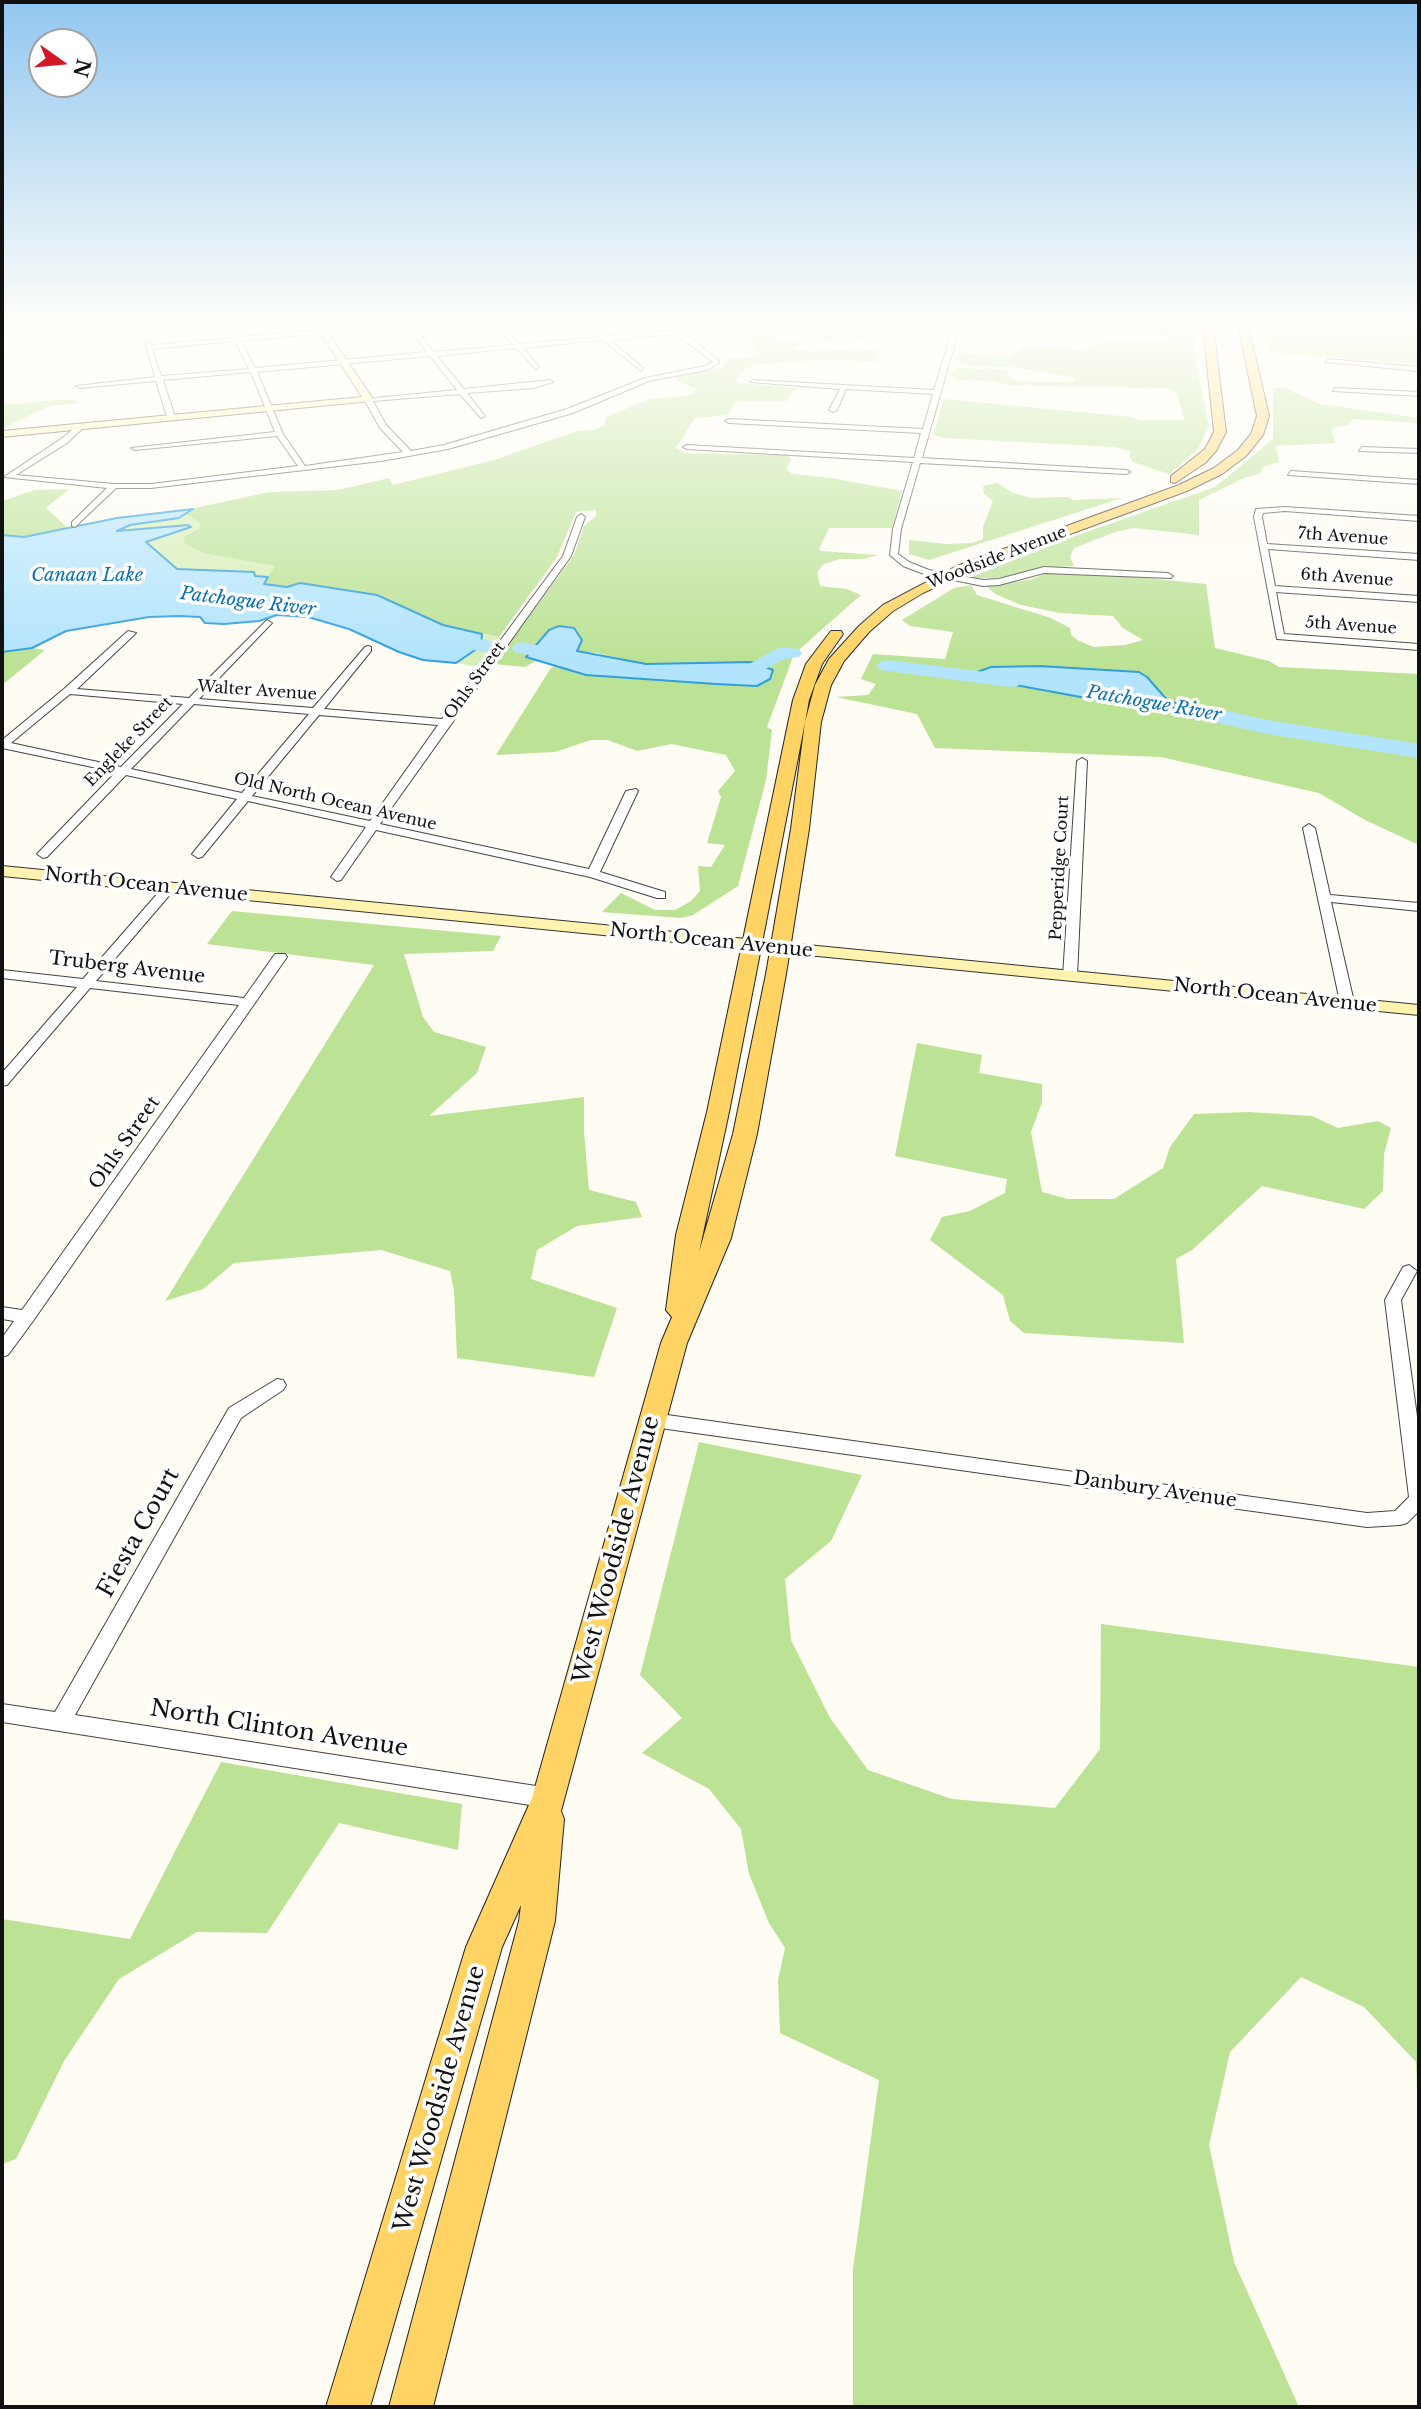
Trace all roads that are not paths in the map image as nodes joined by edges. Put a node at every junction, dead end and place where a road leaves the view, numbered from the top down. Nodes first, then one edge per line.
1 (68, 437) edge
2 (244, 437) edge
3 (281, 437) edge
4 (394, 437) edge
5 (482, 437) edge
6 (923, 437) edge
7 (1217, 437) edge
8 (1254, 437) edge
9 (687, 447) dead end
10 (135, 448) dead end
11 (1362, 449) dead end
12 (1419, 451) edge
13 (409, 454) junction
14 (918, 460) junction
15 (303, 468) junction
16 (1126, 472) dead end
17 (1291, 473) dead end
18 (1419, 482) edge
19 (114, 486) junction
20 (581, 517) dead end
21 (1419, 518) edge
22 (75, 524) dead end
23 (1265, 546) junction
24 (1419, 557) edge
25 (935, 574) junction
26 (1168, 576) dead end
27 (1272, 589) junction
28 (1419, 599) edge
29 (267, 623) dead end
30 (131, 633) dead end
31 (1419, 647) edge
32 (368, 649) dead end
33 (68, 691) junction
34 (189, 702) junction
35 (315, 711) junction
36 (445, 722) junction
37 (2, 745) edge
38 (1082, 761) dead end
39 (123, 771) junction
40 (632, 791) dead end
41 (243, 797) junction
42 (371, 827) junction
43 (1309, 828) dead end
44 (43, 854) dead end
45 (198, 854) dead end
46 (2, 871) edge
47 (593, 874) junction
48 (337, 877) dead end
49 (169, 888) junction
50 (661, 895) dead end
51 (1326, 898) junction
52 (1419, 907) edge
53 (751, 945) junction
54 (780, 948) junction
55 (280, 957) dead end
56 (2, 974) edge
57 (1070, 976) junction
58 (88, 982) junction
59 (247, 1002) junction
60 (1347, 1003) junction
61 (1419, 1010) edge
62 (2, 1082) edge
63 (1409, 1271) dead end
64 (2, 1313) edge
65 (27, 1317) junction
66 (674, 1343) junction
67 (2, 1351) edge
68 (278, 1385) dead end
69 (653, 1420) junction
70 (2, 1713) edge
71 (61, 1721) junction
72 (549, 1798) junction
73 (348, 2407) edge
74 (411, 2407) edge

1 - 19 street
2 - 10 street
3 - 15 street
4 - 13 street
5 - 13 street
6 - 14 street
7 - 25 main road, Woodside Avenue
8 - 25 main road, Woodside Avenue
9 - 14 street
11 - 12 street
13 - 15 street
14 - 16 street
14 - 25 street
15 - 19 street
17 - 18 street
19 - 22 street
20 - 36 street, Ohls Street
21 - 23 street
23 - 24 street, 7th Avenue
23 - 27 street
25 - 26 street
25 - 53 main road, Woodside Avenue
25 - 54 main road, Woodside Avenue
27 - 28 street, 6th Avenue
27 - 31 street, 5th Avenue
29 - 34 street, Engleke Street
30 - 33 street
32 - 35 street
33 - 34 street, Walter Avenue
33 - 37 street
34 - 35 street, Walter Avenue
34 - 39 street, Engleke Street
35 - 36 street, Walter Avenue
35 - 41 street
36 - 42 street, Ohls Street
37 - 39 street, Old North Ocean Avenue
38 - 57 street, Pepperidge Court
39 - 41 street, Old North Ocean Avenue
39 - 44 street, Engleke Street
40 - 47 street
41 - 42 street, Old North Ocean Avenue
41 - 45 street
42 - 47 street, Old North Ocean Avenue
42 - 48 street, Ohls Street
43 - 51 street
46 - 49 main road, North Ocean Avenue
47 - 50 street, Old North Ocean Avenue
49 - 53 main road, North Ocean Avenue
49 - 58 street
51 - 52 street
51 - 60 street
53 - 54 main road, North Ocean Avenue
53 - 66 main road, West Woodside Avenue
54 - 57 main road, North Ocean Avenue
54 - 66 main road, West Woodside Avenue
55 - 59 street, Ohls Street
56 - 58 street, Truberg Avenue
57 - 60 main road, North Ocean Avenue
58 - 59 street, Truberg Avenue
58 - 62 street
59 - 65 street, Ohls Street
60 - 61 main road, North Ocean Avenue
63 - 69 street, Danbury Avenue
64 - 65 street
65 - 67 street, Ohls Street
66 - 69 main road, West Woodside Avenue
68 - 71 street, Fiesta Court
69 - 72 main road, West Woodside Avenue
70 - 71 street, North Clinton Avenue
71 - 72 street, North Clinton Avenue
72 - 73 main road, West Woodside Avenue
72 - 74 main road, West Woodside Avenue

